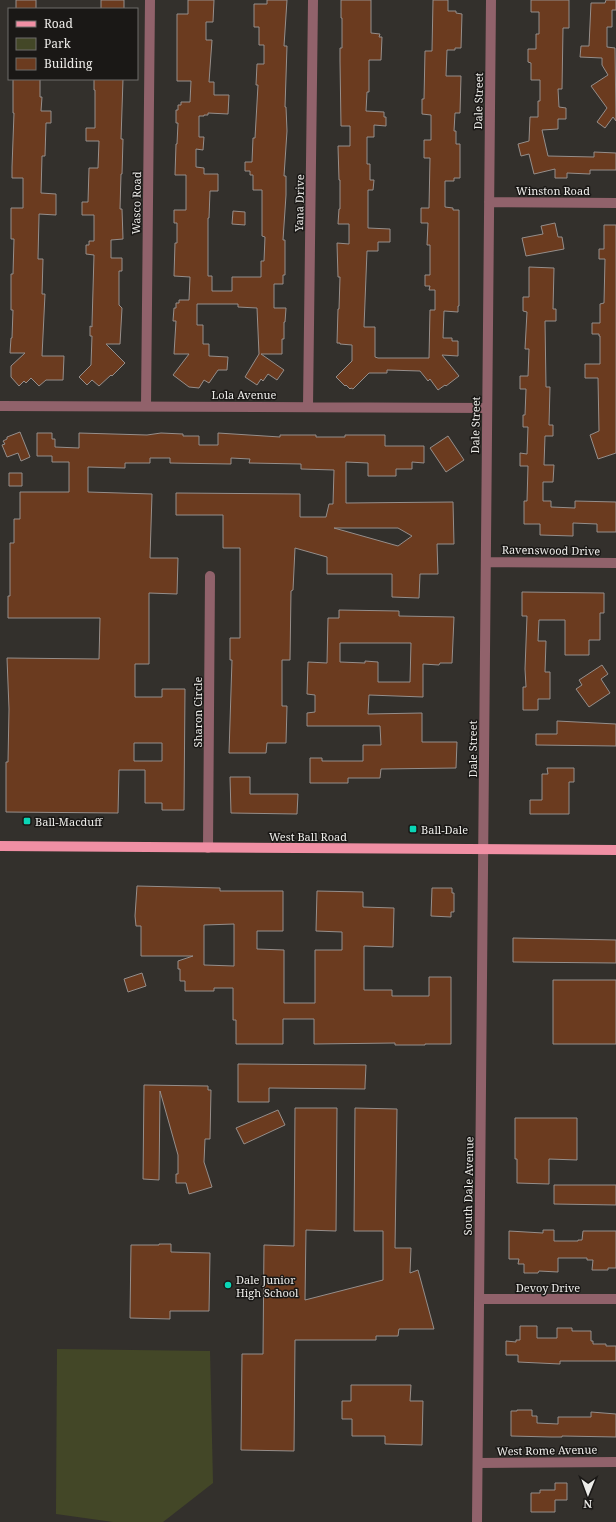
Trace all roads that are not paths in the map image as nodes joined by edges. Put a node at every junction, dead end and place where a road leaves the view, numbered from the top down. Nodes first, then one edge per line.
1 (150, 0) edge
2 (313, 0) edge
3 (491, 0) edge
4 (489, 202) junction
5 (616, 203) edge
6 (0, 406) edge
7 (146, 406) junction
8 (308, 407) junction
9 (487, 408) junction
10 (486, 562) junction
11 (616, 563) edge
12 (210, 576) dead end
13 (0, 846) edge
14 (208, 848) junction
15 (483, 849) junction
16 (616, 850) edge
17 (479, 1299) junction
18 (616, 1299) edge
19 (616, 1462) edge
20 (478, 1463) junction
21 (477, 1522) edge

1 - 7 street, Wasco Road
2 - 8 street, Yana Drive
3 - 4 street, Dale Street
4 - 5 street, Winston Road
4 - 9 street, Dale Street
6 - 7 street, Lola Avenue
7 - 8 street, Lola Avenue
8 - 9 street, Lola Avenue
9 - 10 street, Dale Street
10 - 11 street, Ravenswood Drive
10 - 15 street, Dale Street
12 - 14 street, Sharon Circle
13 - 14 main road, West Ball Road
14 - 15 main road, West Ball Road
15 - 16 main road, West Ball Road
15 - 17 street, South Dale Avenue
17 - 18 street, Devoy Drive
17 - 20 street, South Dale Avenue
19 - 20 street, West Rome Avenue
20 - 21 street, South Dale Avenue

